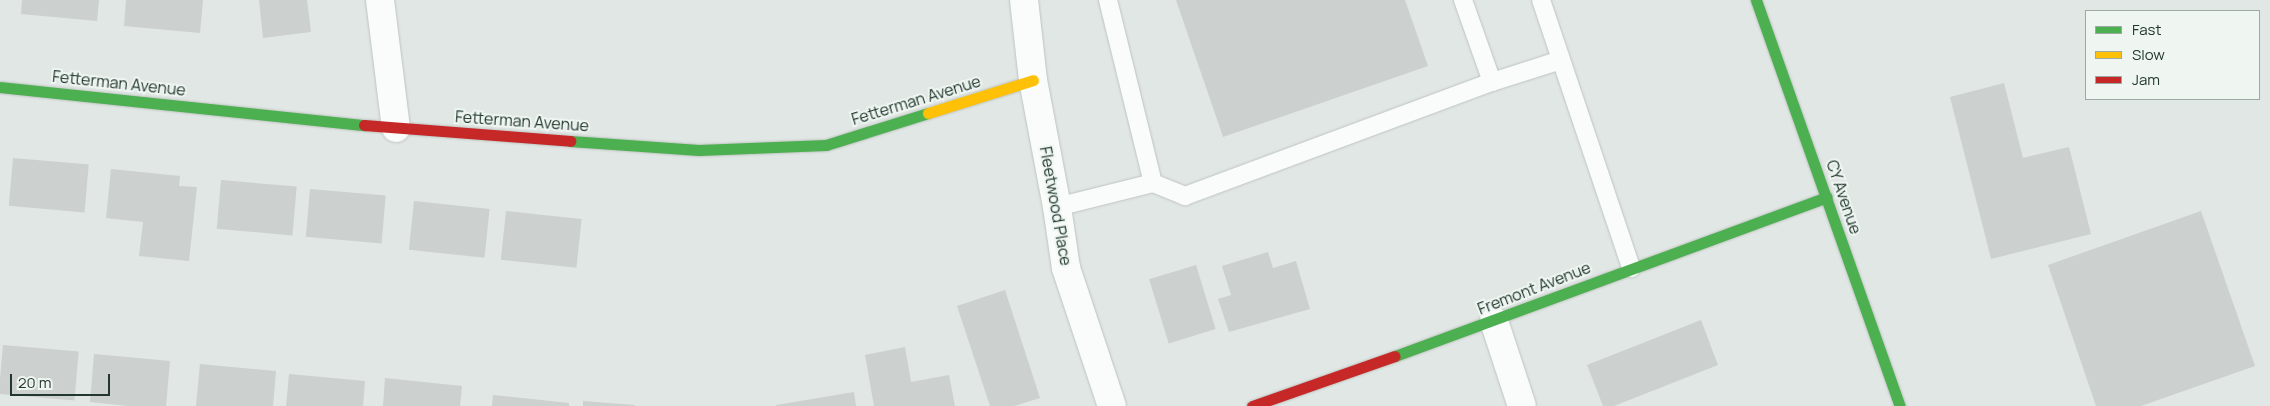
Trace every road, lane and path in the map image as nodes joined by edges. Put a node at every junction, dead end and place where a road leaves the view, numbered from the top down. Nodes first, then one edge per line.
1 (380, 0) edge
2 (1024, 0) edge
3 (1108, 0) edge
4 (1463, 0) edge
5 (1541, 0) edge
6 (1756, 0) edge
7 (1561, 60) junction
8 (1033, 80) junction
9 (1492, 82) junction
10 (0, 87) edge
11 (396, 128) junction
12 (1152, 183) junction
13 (1827, 197) junction
14 (1058, 207) junction
15 (1631, 268) junction
16 (1494, 321) junction
17 (1112, 406) edge
18 (1252, 406) edge
19 (1522, 406) edge
20 (1900, 406) edge

1 - 11 street
2 - 8 street, Fleetwood Place
3 - 12 lane
4 - 9 lane
5 - 7 lane
6 - 13 street, CY Avenue
7 - 9 lane
7 - 15 lane
8 - 11 street, Fetterman Avenue
8 - 14 street, Fleetwood Place
9 - 12 lane
10 - 11 street, Fetterman Avenue
12 - 14 lane
13 - 15 street, Fremont Avenue
13 - 20 street, CY Avenue
14 - 17 street, Fleetwood Place
15 - 16 street, Fremont Avenue
16 - 18 street, Fremont Avenue
16 - 19 street

